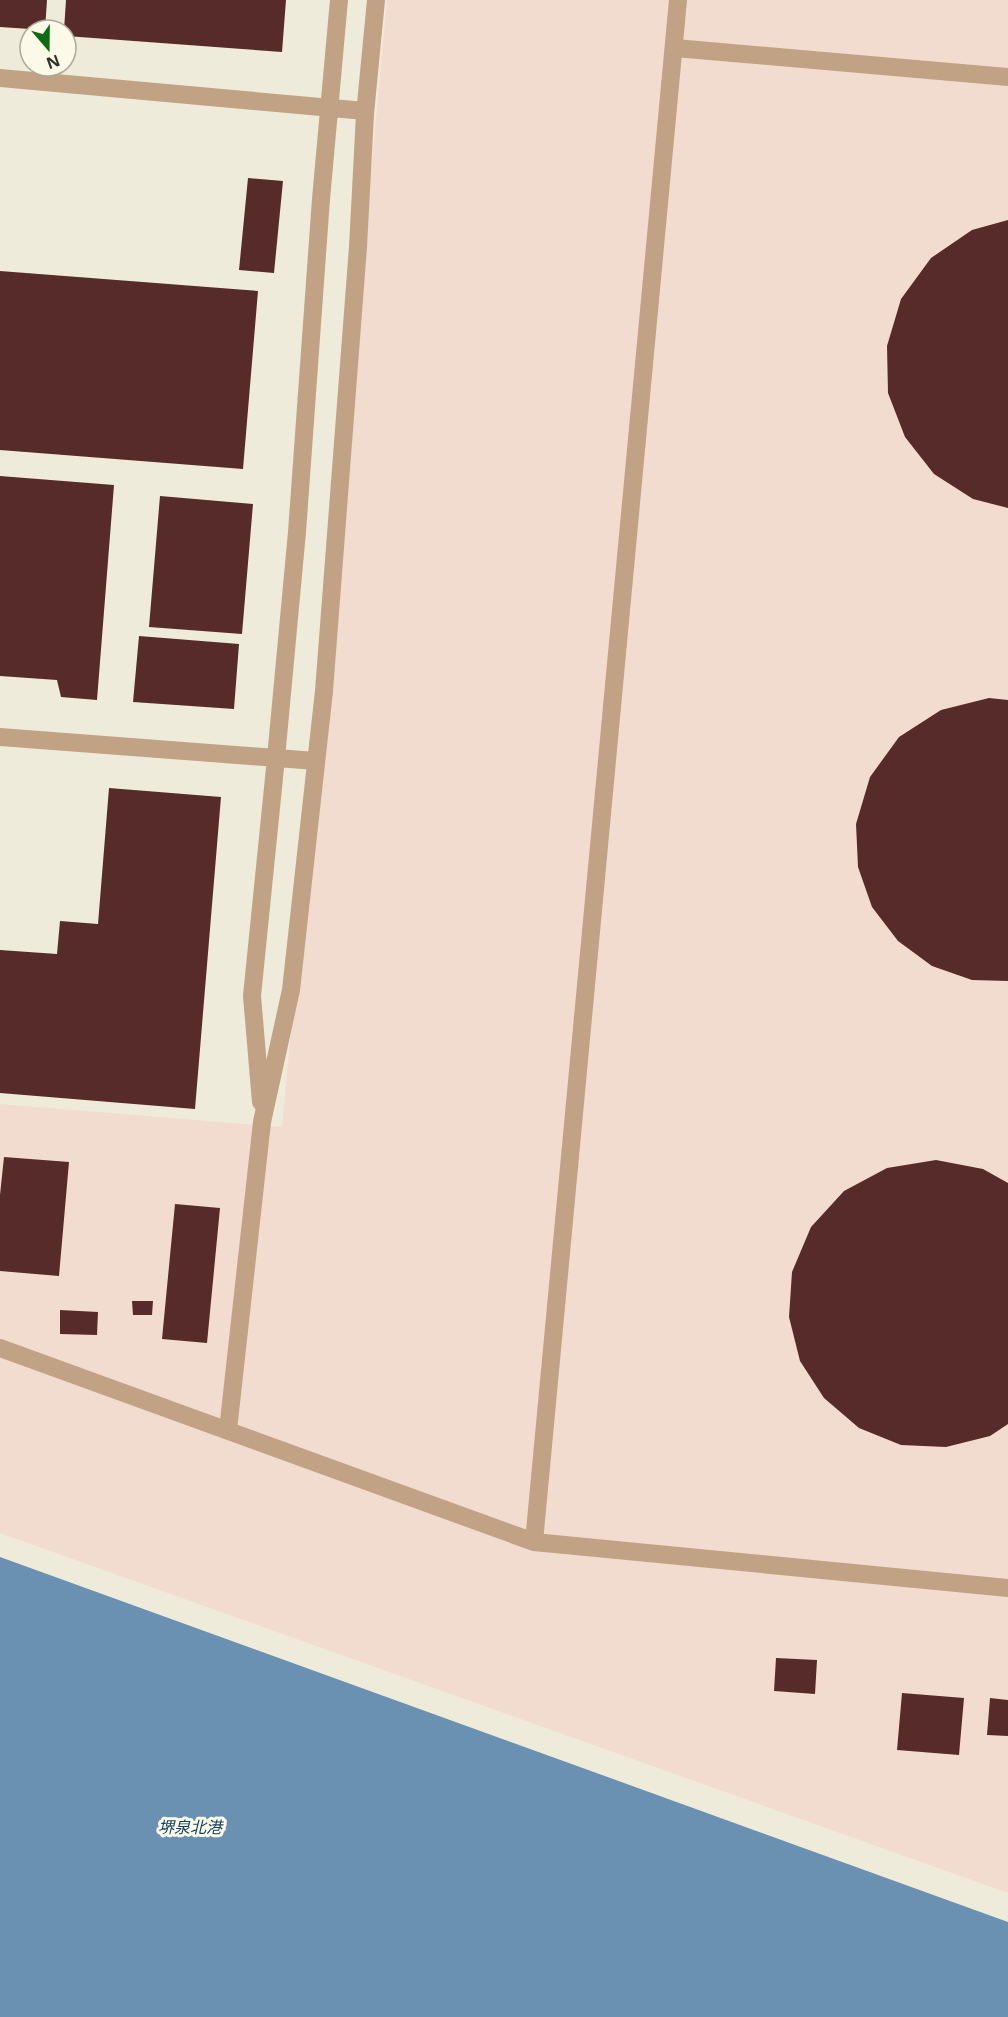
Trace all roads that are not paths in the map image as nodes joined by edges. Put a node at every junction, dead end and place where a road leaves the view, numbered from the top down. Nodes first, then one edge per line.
1 (339, 0) edge
2 (376, 0) edge
3 (678, 0) edge
4 (675, 48) junction
5 (1008, 77) edge
6 (0, 78) edge
7 (329, 108) junction
8 (365, 111) junction
9 (0, 736) edge
10 (276, 758) junction
11 (316, 761) junction
12 (262, 1122) junction
13 (0, 1348) edge
14 (228, 1430) junction
15 (534, 1542) junction
16 (1008, 1588) edge

1 - 7 street
2 - 8 street
3 - 4 street
4 - 5 street
4 - 15 street
6 - 7 street
7 - 8 street
7 - 10 street
8 - 11 street
9 - 10 street
10 - 11 street
10 - 12 street
11 - 12 street
12 - 14 street
13 - 14 street
14 - 15 street
15 - 16 street

